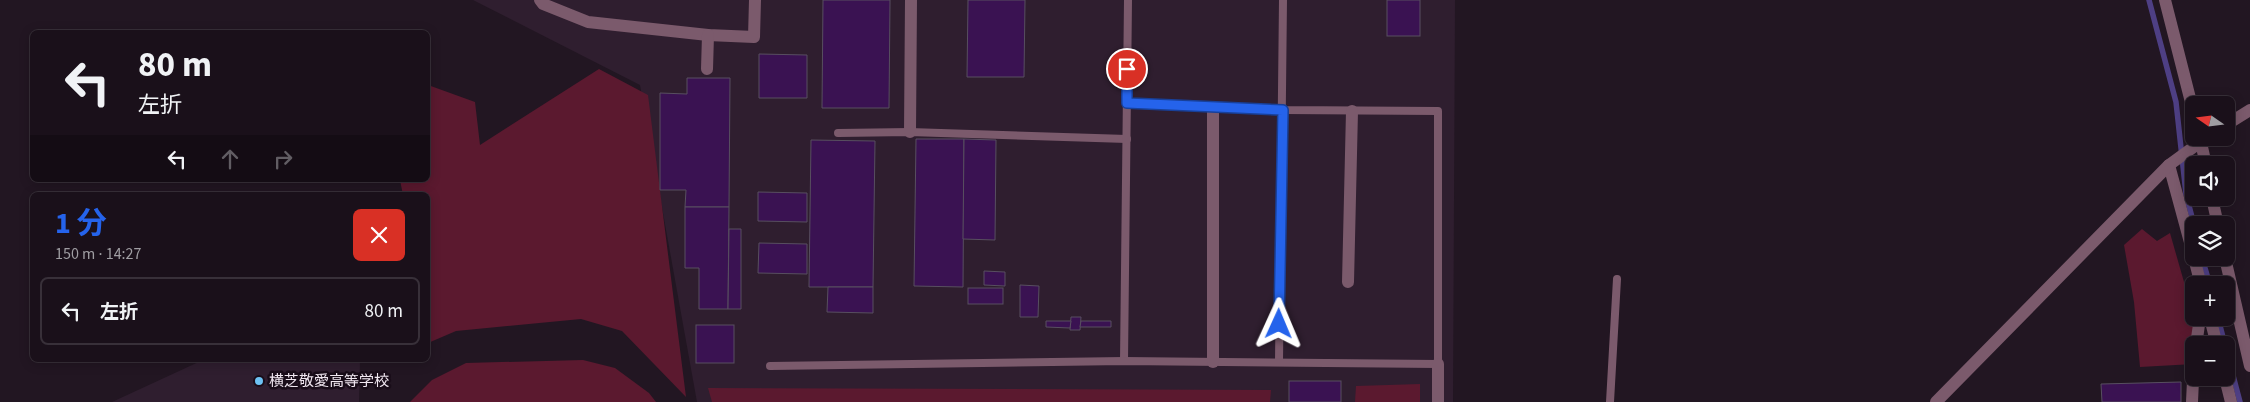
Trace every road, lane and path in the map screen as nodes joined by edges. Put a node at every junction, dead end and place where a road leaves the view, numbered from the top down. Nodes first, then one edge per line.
1 (540, 0) edge
2 (755, 0) edge
3 (911, 0) edge
4 (1128, 0) edge
5 (1283, 0) edge
6 (2165, 0) edge
7 (708, 35) junction
8 (707, 69) dead end
9 (2189, 96) edge
10 (1127, 103) junction
11 (1212, 107) junction
12 (1283, 110) junction
13 (2250, 110) edge
14 (1352, 111) junction
15 (2235, 119) edge
16 (910, 132) junction
17 (838, 133) dead end
18 (1126, 139) junction
19 (2193, 146) edge
20 (2169, 165) junction
21 (2185, 224) edge
22 (2227, 266) edge
23 (1618, 280) dead end
24 (1348, 282) dead end
25 (2246, 337) edge
26 (1124, 361) junction
27 (1213, 362) junction
28 (1279, 362) junction
29 (1438, 364) junction
30 (770, 366) dead end
31 (2250, 366) edge
32 (2193, 386) edge
33 (2227, 386) edge
34 (1438, 402) edge
35 (1610, 402) edge
36 (1936, 402) edge
37 (2192, 402) edge
38 (2231, 402) edge

1 - 7 street
2 - 7 street
3 - 16 street
4 - 10 lane
5 - 12 lane
6 - 9 street
7 - 8 street
10 - 11 lane
10 - 18 lane
11 - 12 lane
11 - 27 street
12 - 14 lane
12 - 28 lane
13 - 15 street
14 - 24 street
14 - 29 lane
16 - 17 lane
16 - 18 lane
18 - 26 lane
19 - 20 street
20 - 21 street
20 - 36 street
22 - 25 street
23 - 35 lane
25 - 31 street
26 - 27 lane
26 - 30 lane
27 - 28 lane
28 - 29 lane
29 - 34 street
32 - 37 street
33 - 38 street

